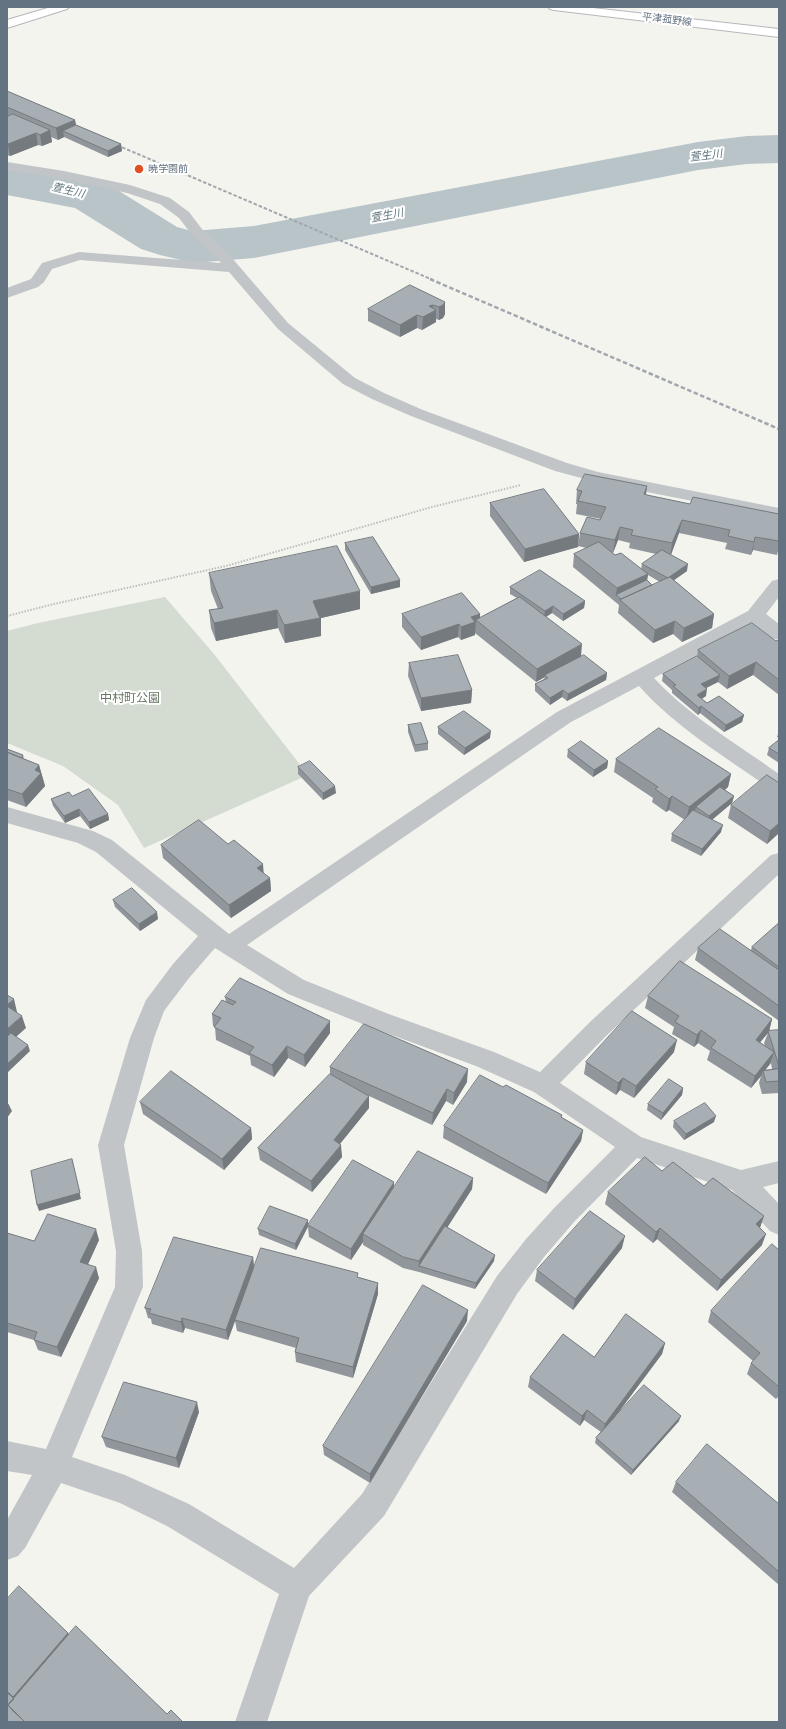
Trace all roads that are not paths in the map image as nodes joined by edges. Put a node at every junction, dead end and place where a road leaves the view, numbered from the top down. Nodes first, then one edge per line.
1 (63, 7) edge
2 (554, 7) edge
3 (7, 24) edge
4 (779, 33) edge
5 (7, 166) edge
6 (229, 264) junction
7 (7, 293) edge
8 (779, 512) edge
9 (779, 586) edge
10 (755, 615) junction
11 (779, 634) edge
12 (641, 676) junction
13 (779, 785) edge
14 (10, 819) edge
15 (779, 861) edge
16 (221, 940) junction
17 (543, 1085) junction
18 (633, 1145) junction
19 (779, 1172) edge
20 (741, 1181) junction
21 (779, 1223) edge
22 (7, 1456) edge
23 (54, 1466) junction
24 (7, 1545) edge
25 (297, 1587) junction
26 (251, 1722) edge

1 - 3 main road
2 - 4 main road, 平津菰野線
5 - 6 street
6 - 7 street
6 - 8 street
9 - 10 street
10 - 11 street
10 - 12 street
12 - 13 street
12 - 16 street
14 - 16 street
15 - 17 street
16 - 17 street
16 - 23 street
17 - 18 street
18 - 20 street
18 - 25 street
19 - 20 street
20 - 21 street
22 - 23 street
23 - 24 street
23 - 25 street
25 - 26 street

